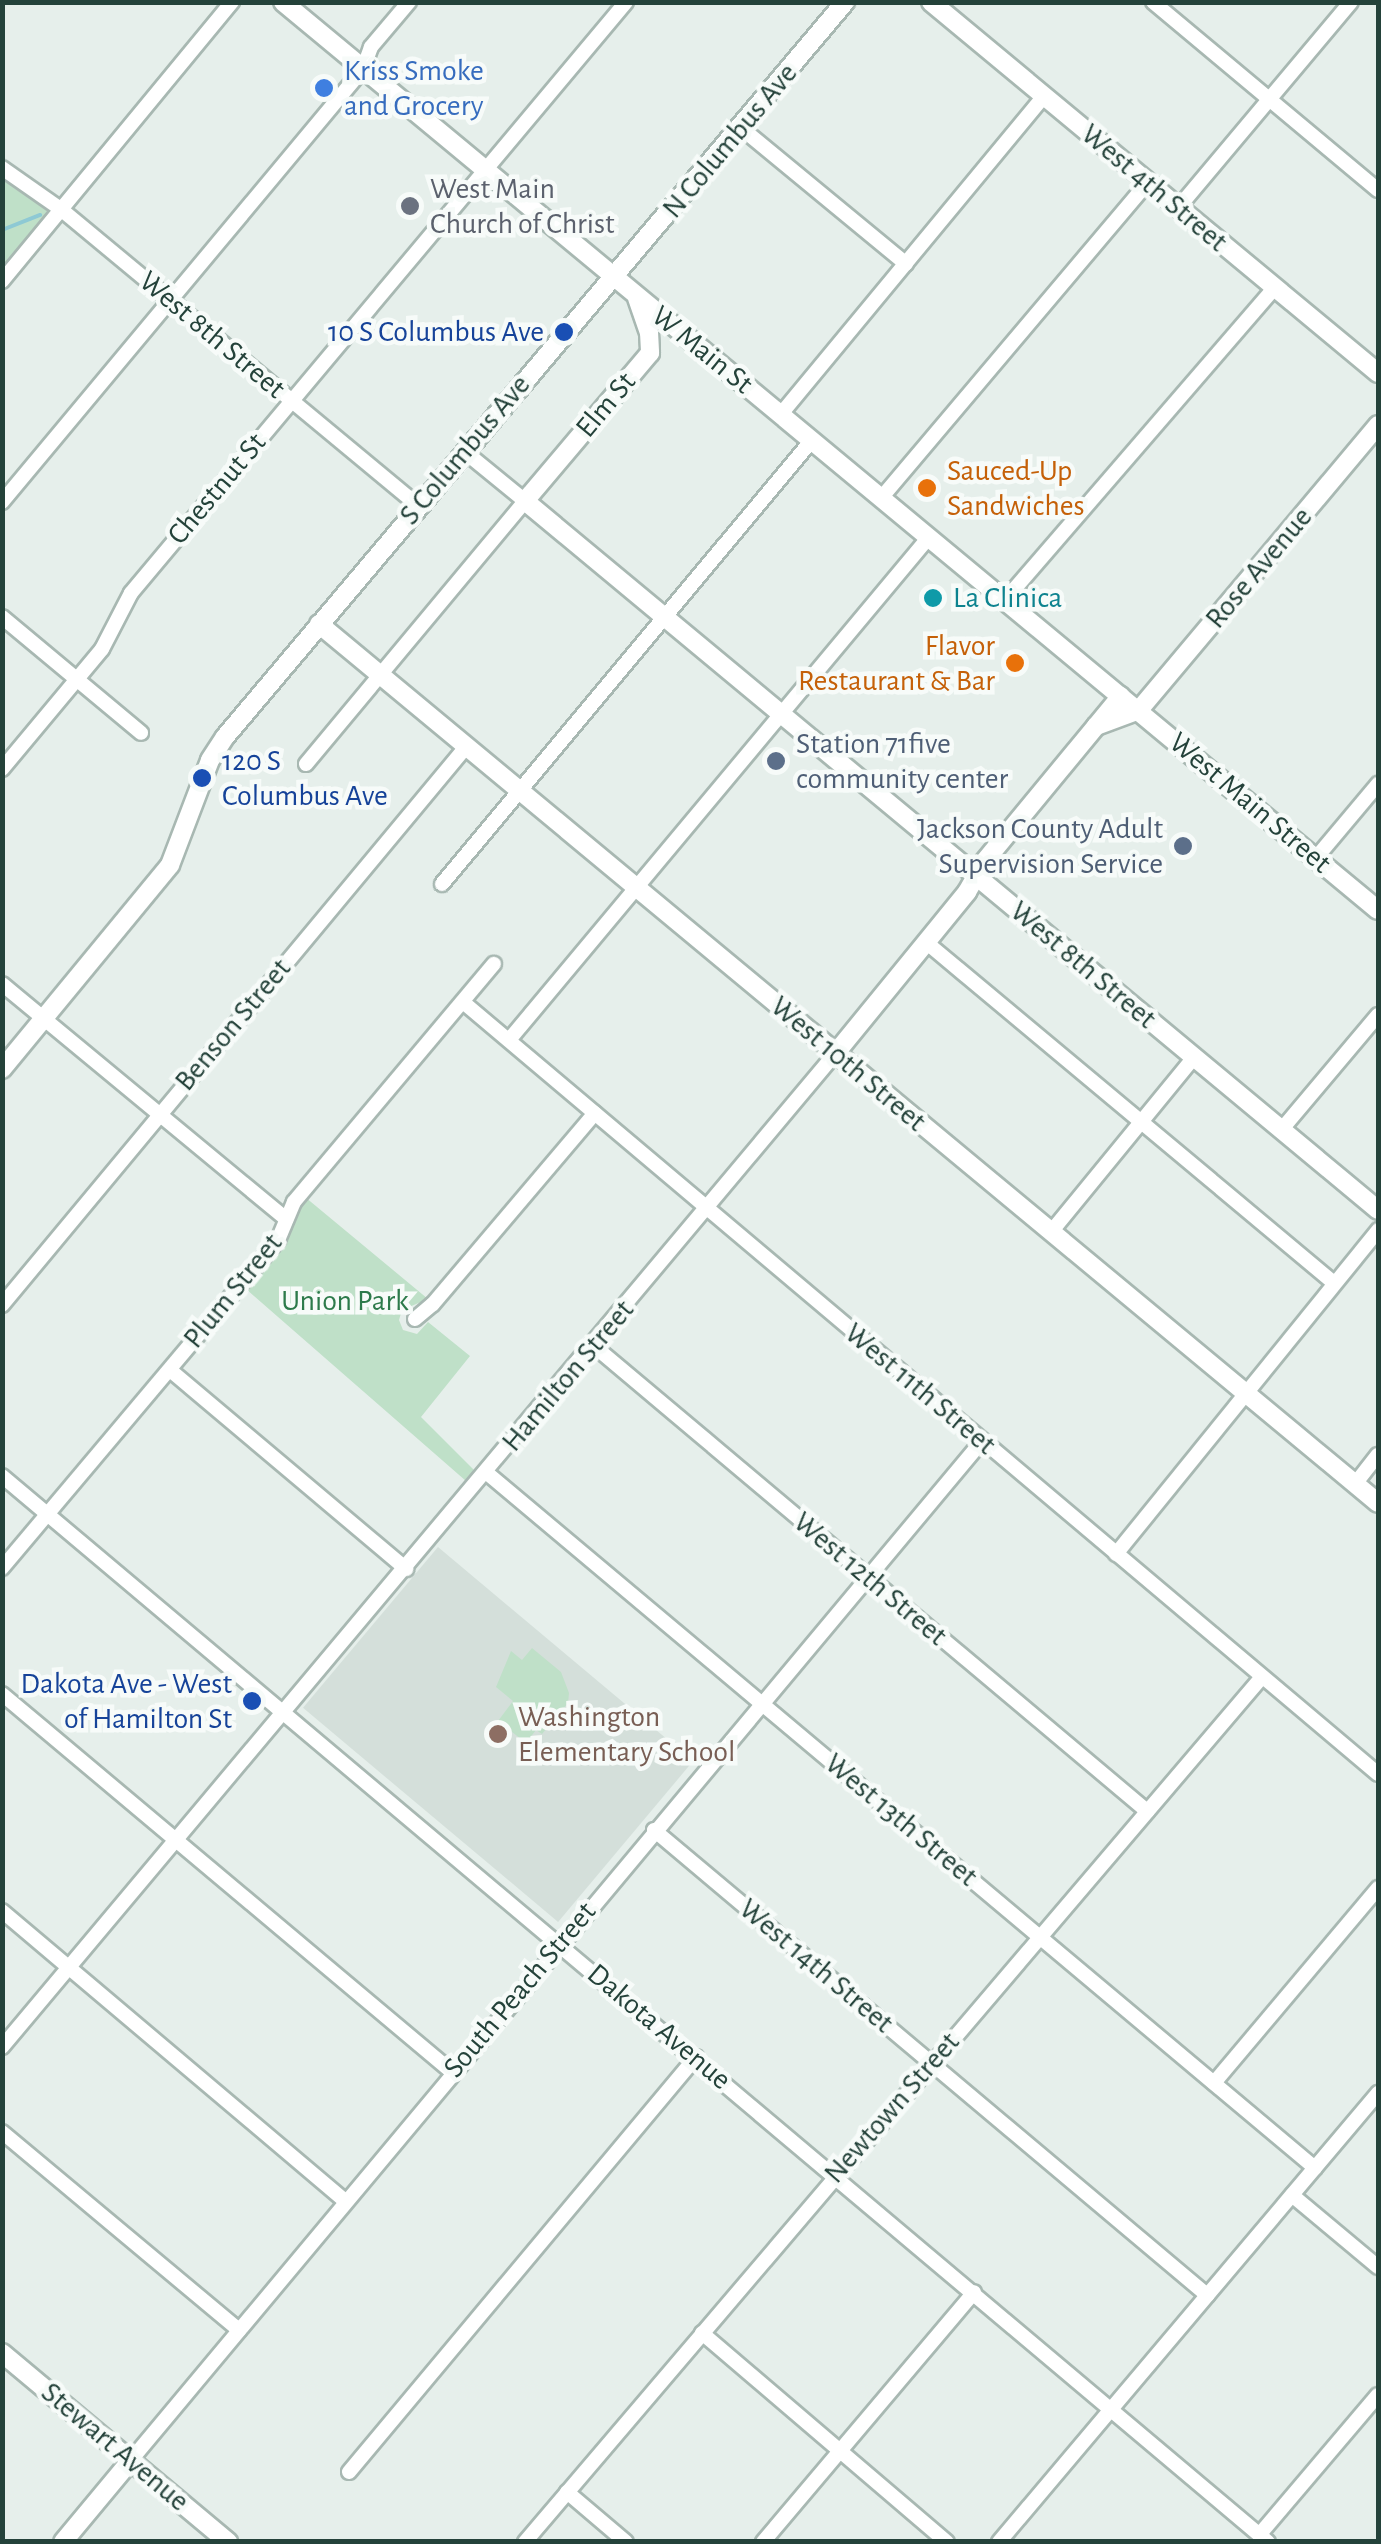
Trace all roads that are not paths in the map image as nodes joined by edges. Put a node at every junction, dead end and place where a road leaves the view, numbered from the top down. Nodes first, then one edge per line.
1 (232, 2) edge
2 (284, 2) edge
3 (408, 2) edge
4 (626, 2) edge
5 (931, 2) edge
6 (1152, 2) edge
7 (1351, 2) edge
8 (839, 5) edge
9 (363, 69) junction
10 (1044, 96) junction
11 (1270, 100) junction
12 (740, 127) junction
13 (2, 168) edge
14 (482, 170) junction
15 (1147, 182) junction
16 (1378, 190) edge
17 (1178, 208) junction
18 (62, 210) junction
19 (906, 264) junction
20 (613, 279) junction
21 (2, 281) edge
22 (1274, 288) junction
23 (637, 298) junction
24 (170, 301) junction
25 (687, 338) junction
26 (650, 352) junction
27 (1377, 370) edge
28 (291, 401) junction
29 (781, 414) junction
30 (1378, 425) edge
31 (812, 440) junction
32 (464, 451) junction
33 (882, 497) junction
34 (525, 501) junction
35 (2, 502) edge
36 (418, 506) junction
37 (930, 537) junction
38 (1005, 600) junction
39 (667, 616) junction
40 (2, 618) edge
41 (320, 624) junction
42 (380, 676) junction
43 (78, 680) junction
44 (1121, 696) junction
45 (1138, 710) junction
46 (782, 712) junction
47 (1096, 726) junction
48 (141, 733) dead end
49 (466, 747) junction
50 (306, 764) dead end
51 (2, 769) edge
52 (1378, 784) edge
53 (519, 790) junction
54 (1316, 858) junction
55 (976, 876) junction
56 (442, 884) dead end
57 (638, 890) junction
58 (1378, 910) edge
59 (927, 942) junction
60 (494, 964) dead end
61 (2, 984) edge
62 (462, 1002) junction
63 (1378, 1015) edge
64 (44, 1019) junction
65 (509, 1040) junction
66 (835, 1054) junction
67 (1194, 1057) junction
68 (2, 1068) edge
69 (595, 1113) junction
70 (158, 1114) junction
71 (1139, 1122) junction
72 (1282, 1129) junction
73 (708, 1208) junction
74 (1378, 1210) edge
75 (286, 1220) junction
76 (1378, 1230) edge
77 (1051, 1232) junction
78 (1334, 1283) junction
79 (2, 1305) edge
80 (414, 1319) dead end
81 (594, 1346) junction
82 (170, 1370) junction
83 (1246, 1394) junction
84 (982, 1441) junction
85 (1378, 1456) edge
86 (487, 1472) junction
87 (2, 1476) edge
88 (1355, 1484) junction
89 (1378, 1503) edge
90 (48, 1514) junction
91 (1116, 1554) junction
92 (2, 1568) edge
93 (406, 1569) junction
94 (867, 1576) junction
95 (1262, 1676) junction
96 (2, 1694) edge
97 (761, 1702) junction
98 (286, 1712) junction
99 (1378, 1774) edge
100 (1148, 1811) junction
101 (654, 1830) junction
102 (175, 1840) junction
103 (1378, 1888) edge
104 (2, 1911) edge
105 (1040, 1936) junction
106 (559, 1943) junction
107 (69, 1967) junction
108 (2, 2047) edge
109 (696, 2057) junction
110 (931, 2062) junction
111 (452, 2072) junction
112 (1214, 2083) junction
113 (1378, 2093) edge
114 (2, 2132) edge
115 (1315, 2168) junction
116 (836, 2174) junction
117 (1292, 2195) junction
118 (345, 2202) junction
119 (1378, 2267) edge
120 (974, 2292) junction
121 (1207, 2295) junction
122 (239, 2330) junction
123 (702, 2333) junction
124 (2, 2352) edge
125 (1378, 2395) edge
126 (1112, 2408) junction
127 (839, 2450) junction
128 (131, 2460) junction
129 (349, 2472) dead end
130 (567, 2492) junction
131 (1264, 2538) edge
132 (63, 2542) edge
133 (228, 2542) edge
134 (525, 2542) edge
135 (626, 2542) edge
136 (763, 2542) edge
137 (947, 2542) edge
138 (999, 2542) edge

1 - 18 street
2 - 9 main road, W Main St
3 - 9 street
4 - 14 street, Chestnut St
5 - 10 main road, West 4th Street
6 - 11 street
7 - 11 street
8 - 12 main road, N Columbus Ave
9 - 14 main road, W Main St
9 - 24 street
10 - 15 main road, West 4th Street
10 - 19 street
11 - 16 street
11 - 17 street
12 - 19 street
12 - 20 main road, N Columbus Ave
13 - 18 street, West 8th Street
14 - 20 main road, W Main St
14 - 28 street, Chestnut St
15 - 17 main road, West 4th Street
15 - 33 street
17 - 22 main road, West 4th Street
18 - 21 street
18 - 24 street, West 8th Street
19 - 29 street
20 - 23 main road, W Main St
20 - 32 main road, S Columbus Ave
22 - 27 main road, West 4th Street
22 - 38 street
23 - 25 main road, W Main St
23 - 26 main road, Elm St
24 - 28 street, West 8th Street
24 - 35 street
25 - 26 main road
25 - 29 main road, W Main St
26 - 34 main road, Elm St
28 - 36 street, West 8th Street
28 - 43 street, Chestnut St
29 - 31 main road, W Main St
30 - 45 main road, Rose Avenue
31 - 33 main road, W Main St
31 - 39 street
32 - 34 street, West 8th Street
32 - 36 main road, S Columbus Ave
33 - 37 main road, W Main St
34 - 39 main road, West 8th Street
34 - 42 street
36 - 41 main road, S Columbus Ave
37 - 38 main road, W Main St
37 - 46 street
38 - 44 main road, W Main St
39 - 46 main road, West 8th Street
39 - 53 street
40 - 43 street
41 - 42 main road, West 10th Street
41 - 64 main road, S Columbus Ave
42 - 49 main road, West 10th Street
42 - 50 street
43 - 48 street
43 - 51 street, Chestnut St
44 - 45 main road, West Main Street
44 - 47 main road, Hamilton Street
45 - 47 main road
45 - 54 main road, West Main Street
46 - 55 main road, West 8th Street
46 - 57 street
47 - 55 main road, Hamilton Street
49 - 53 main road, West 10th Street
49 - 70 street, Benson Street
52 - 54 street
53 - 56 street
53 - 57 main road, West 10th Street
54 - 58 main road, West Main Street
55 - 59 main road, Hamilton Street
55 - 67 main road, West 8th Street
57 - 65 street
57 - 66 main road, West 10th Street
59 - 66 main road, Hamilton Street
59 - 71 street
60 - 62 street, Plum Street
61 - 64 street
62 - 65 street, West 11th Street
62 - 75 street, Plum Street
63 - 72 street
64 - 68 main road, S Columbus Ave
64 - 70 street
65 - 69 street, West 11th Street
66 - 73 street, Hamilton Street
66 - 77 main road, West 10th Street
67 - 71 street
67 - 72 main road, West 8th Street
69 - 73 street, West 11th Street
69 - 80 street
70 - 75 street
70 - 79 street, Benson Street
71 - 77 street
71 - 78 street
72 - 74 main road, West 8th Street
73 - 81 street, Hamilton Street
73 - 84 street, West 11th Street
75 - 82 street, Plum Street
76 - 78 street
77 - 83 main road, West 10th Street
78 - 83 street
81 - 86 street, Hamilton Street
81 - 94 street, West 12th Street
82 - 90 street, Plum Street
82 - 93 street
83 - 88 main road, West 10th Street
83 - 91 street
84 - 91 street, West 11th Street
84 - 94 street, South Peach Street
85 - 88 street
86 - 93 street, Hamilton Street
86 - 97 street, West 13th Street
87 - 90 street, Dakota Avenue
88 - 89 main road, West 10th Street
90 - 92 street, Plum Street
90 - 98 street, Dakota Avenue
91 - 95 street, West 11th Street
93 - 98 street, Hamilton Street
94 - 97 street, South Peach Street
94 - 100 street, West 12th Street
95 - 99 street, West 11th Street
95 - 100 street, Newtown Street
96 - 102 street
97 - 101 street, South Peach Street
97 - 105 street, West 13th Street
98 - 102 street, Hamilton Street
98 - 106 street, Dakota Avenue
100 - 105 street, Newtown Street
101 - 106 street, South Peach Street
101 - 110 street, West 14th Street
102 - 107 street, Hamilton Street
102 - 111 street
103 - 112 street
104 - 107 street
105 - 110 street, Newtown Street
105 - 112 street, West 13th Street
106 - 109 street, Dakota Avenue
106 - 111 street, South Peach Street
107 - 108 street, Hamilton Street
107 - 118 street
109 - 116 street, Dakota Avenue
109 - 129 street
110 - 116 street, Newtown Street
110 - 121 street, West 14th Street
111 - 118 street, South Peach Street
112 - 115 street, West 13th Street
113 - 115 street
114 - 122 street
115 - 117 street
116 - 120 street, Dakota Avenue
116 - 123 street, Newtown Street
117 - 119 street
117 - 121 street
118 - 122 street, South Peach Street
120 - 126 street, Dakota Avenue
120 - 127 street
121 - 126 street
122 - 128 street, South Peach Street
123 - 127 street
123 - 130 street, Newtown Street
124 - 128 main road, Stewart Avenue
125 - 131 street
126 - 131 street, Dakota Avenue
126 - 138 street
127 - 136 street
127 - 137 street
128 - 132 main road, South Peach Street
128 - 133 main road, Stewart Avenue
130 - 134 street, Newtown Street
130 - 135 street

